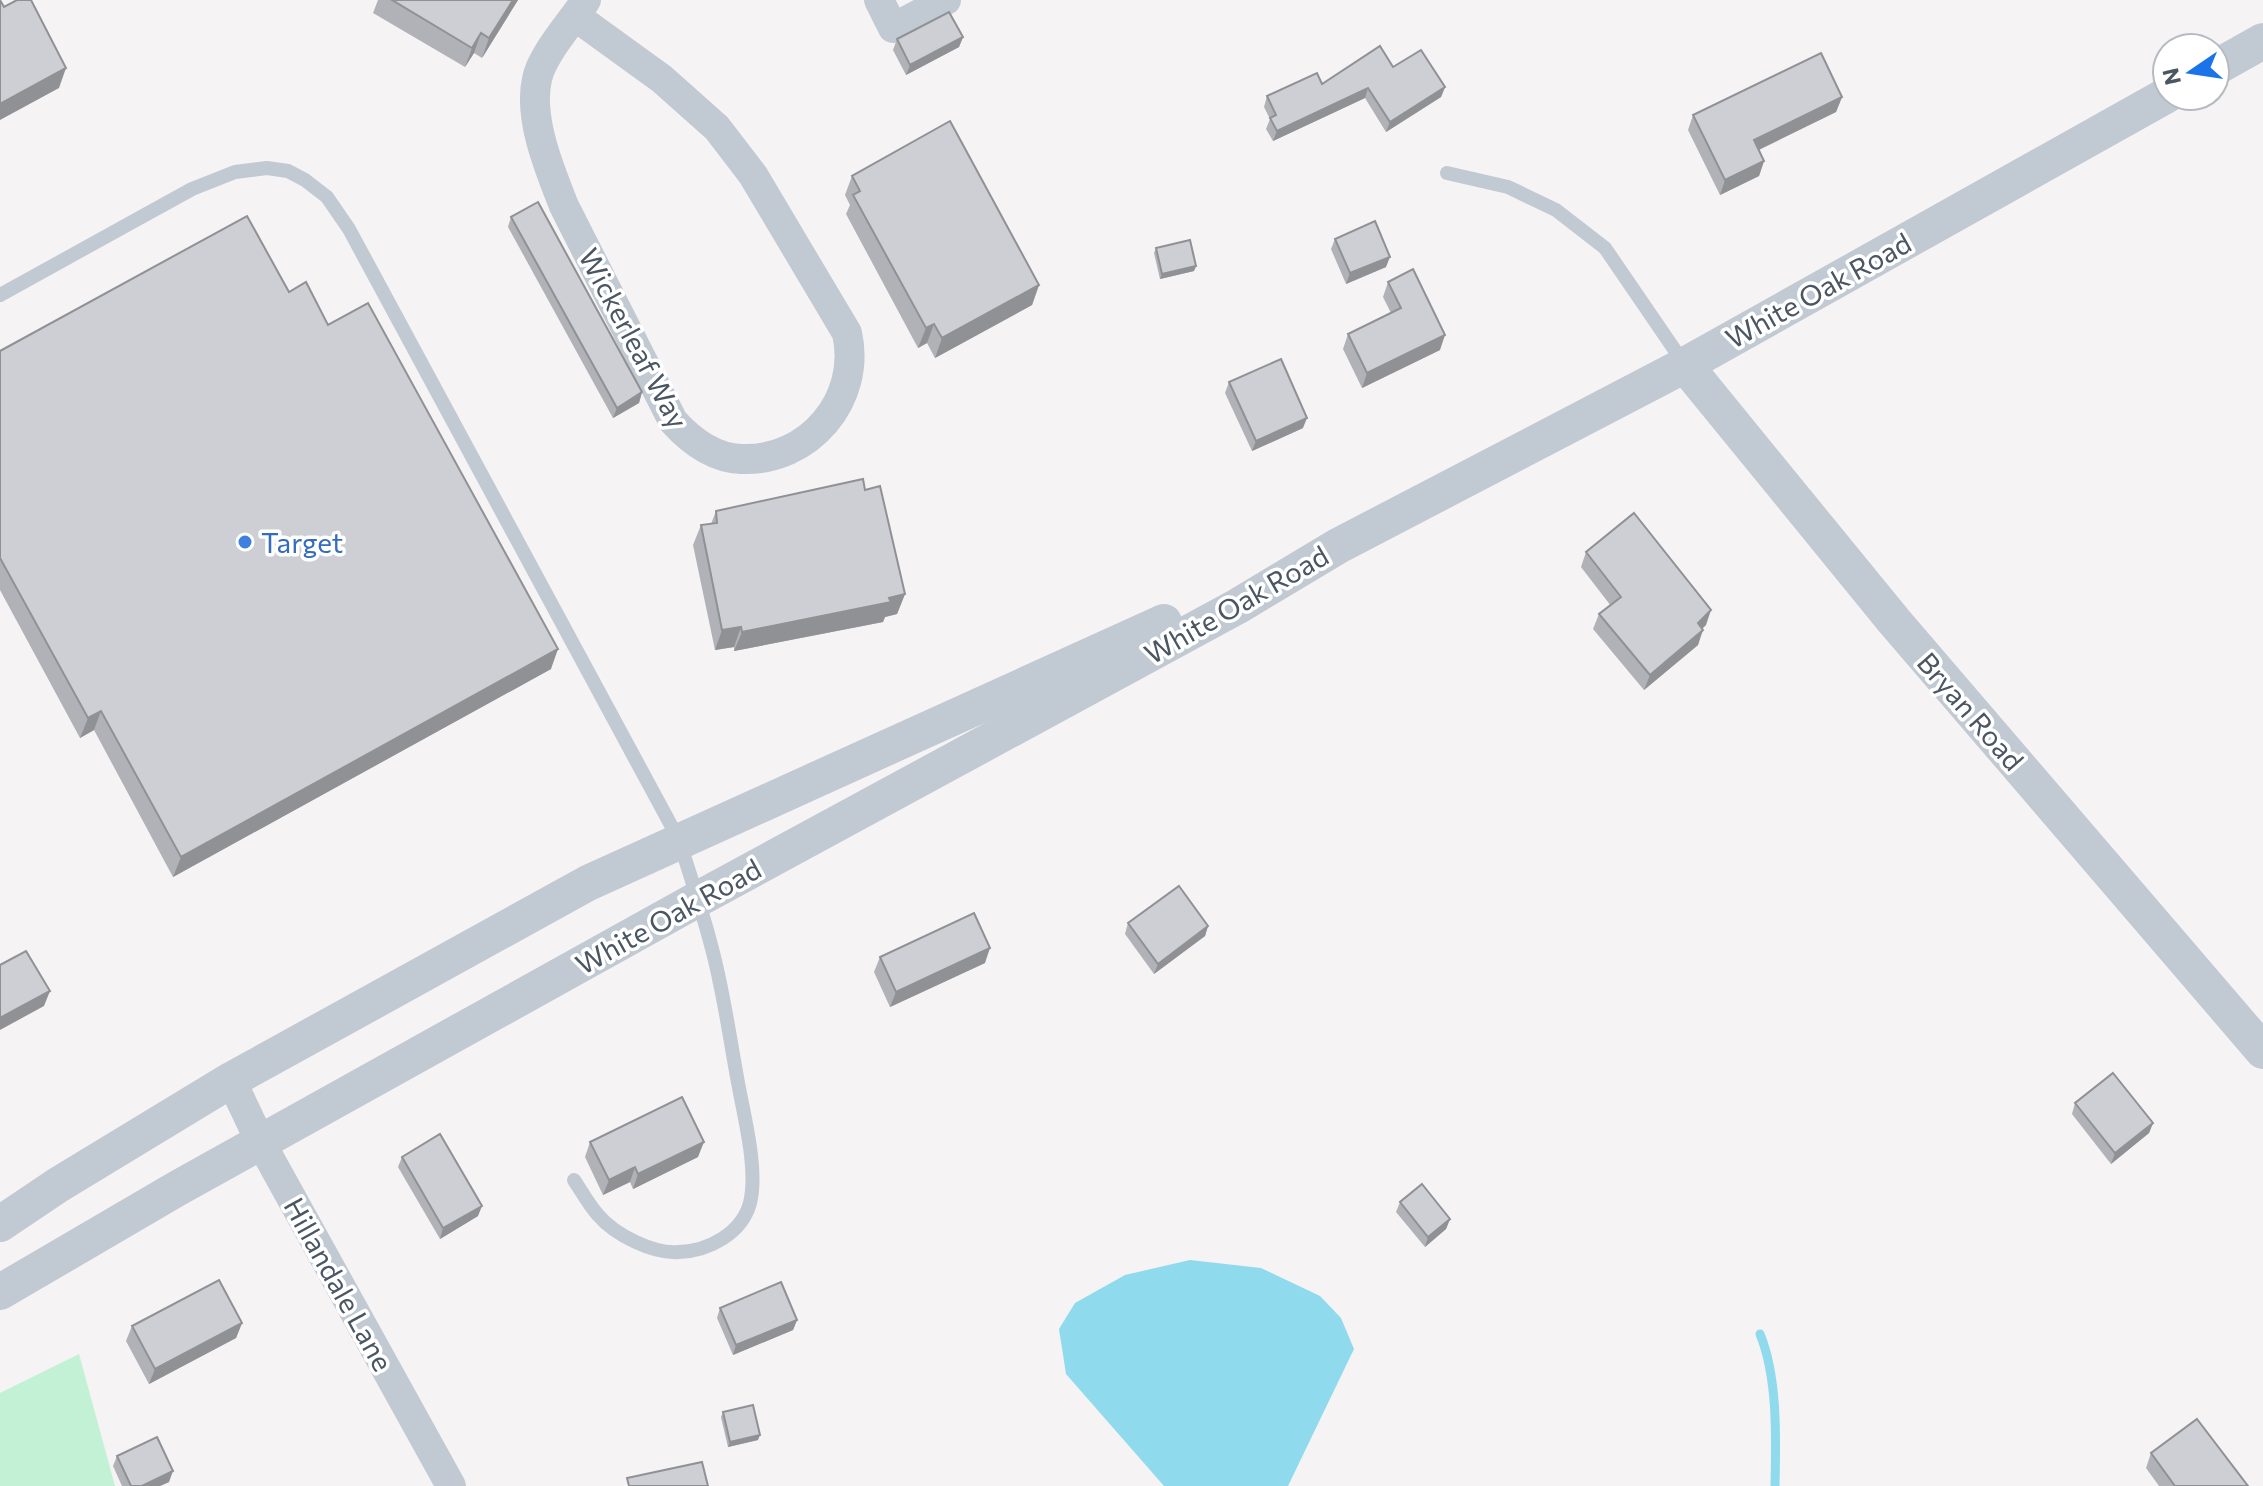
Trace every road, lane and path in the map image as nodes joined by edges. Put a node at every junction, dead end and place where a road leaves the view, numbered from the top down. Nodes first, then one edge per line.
1 (879, 0) edge
2 (946, 0) edge
3 (581, 8) edge
4 (2263, 41) edge
5 (2231, 59) edge
6 (2151, 104) edge
7 (1447, 173) dead end
8 (0, 295) edge
9 (1685, 365) junction
10 (1338, 546) junction
11 (679, 840) junction
12 (698, 899) junction
13 (2263, 1051) edge
14 (231, 1080) junction
15 (261, 1143) junction
16 (574, 1180) dead end
17 (0, 1224) edge
18 (0, 1292) edge
19 (451, 1486) edge

1 - 2 street
3 - 3 street, Wickerleaf Way
4 - 5 street
6 - 9 street, White Oak Road
7 - 9 lane
8 - 11 lane
9 - 10 street, White Oak Road
9 - 13 street, Bryan Road
10 - 11 street, White Oak Road
10 - 12 street, White Oak Road
11 - 12 lane
11 - 14 street, White Oak Road
12 - 15 street, White Oak Road
12 - 16 lane
14 - 15 street, Hillandale Lane
14 - 17 street, White Oak Road
15 - 18 street, White Oak Road
15 - 19 street, Hillandale Lane

